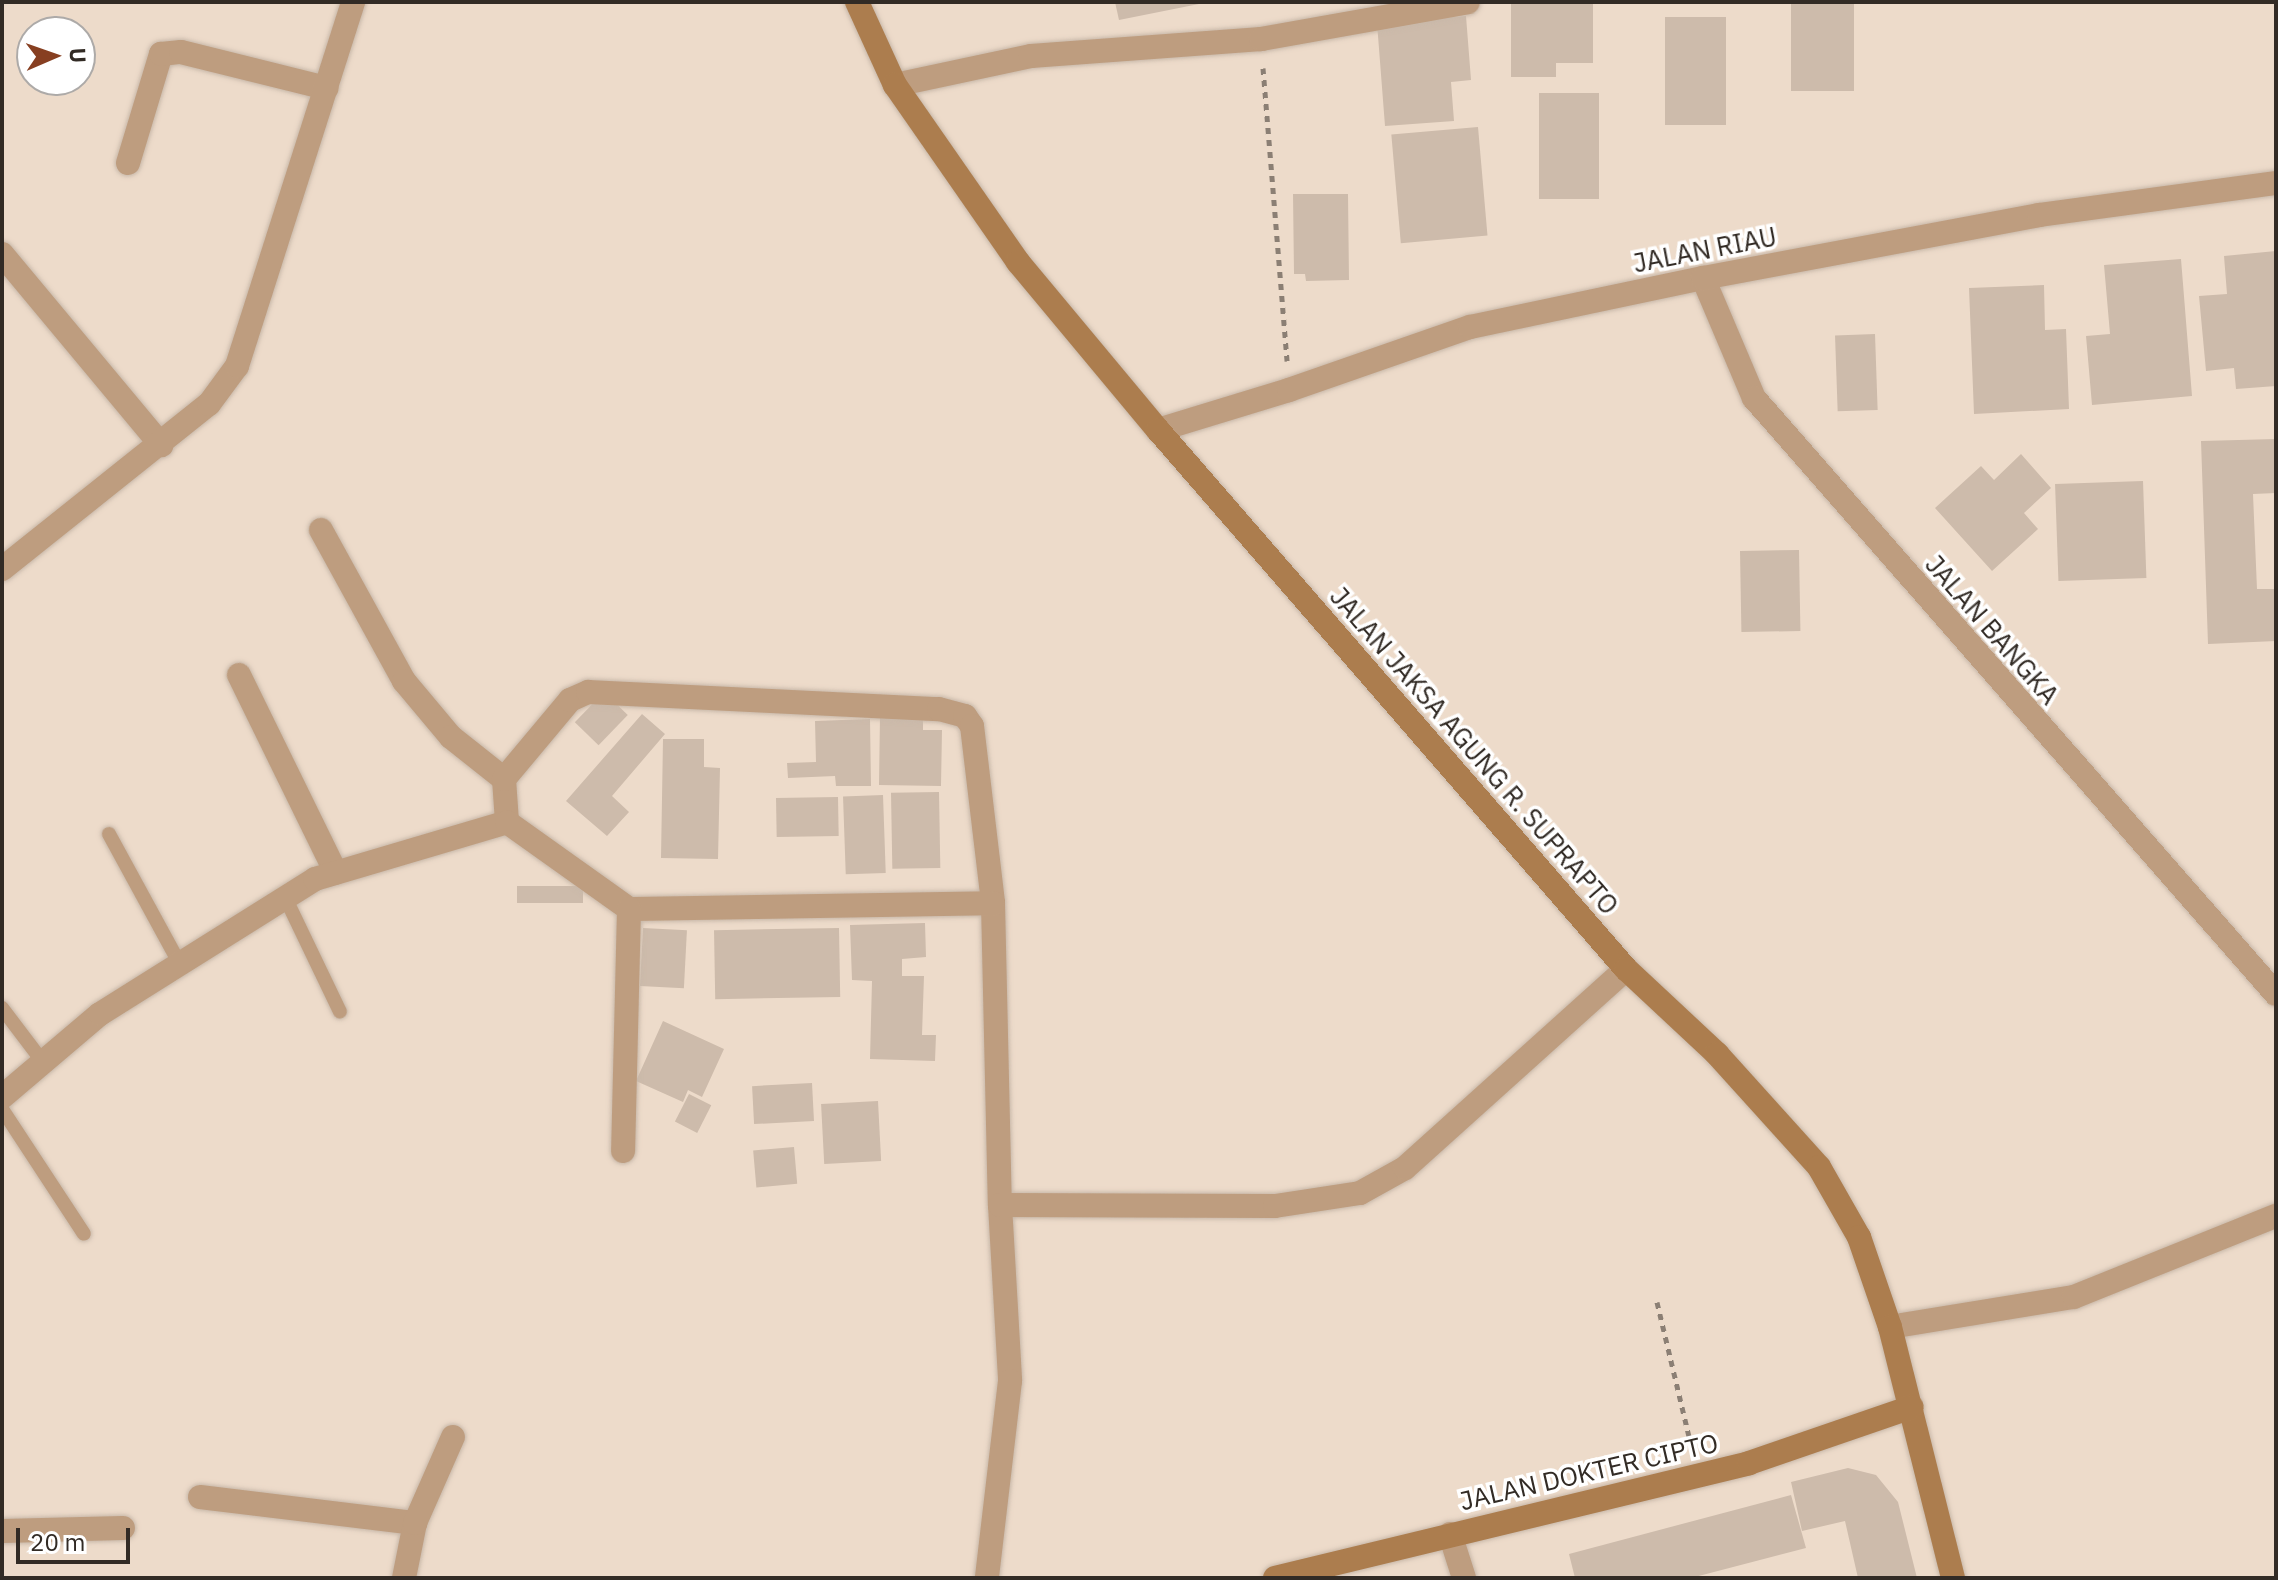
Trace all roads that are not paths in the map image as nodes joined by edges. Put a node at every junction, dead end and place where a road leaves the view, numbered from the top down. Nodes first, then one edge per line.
1 (353, 2) edge
2 (857, 2) edge
3 (1468, 2) edge
4 (895, 85) junction
5 (327, 88) junction
6 (128, 163) dead end
7 (2276, 183) edge
8 (2, 254) edge
9 (1703, 278) junction
10 (1158, 430) junction
11 (161, 445) junction
12 (321, 530) dead end
13 (2, 569) edge
14 (239, 675) dead end
15 (504, 779) junction
16 (507, 822) junction
17 (109, 834) dead end
18 (336, 873) junction
19 (285, 897) junction
20 (993, 903) junction
21 (629, 909) junction
22 (180, 964) junction
23 (1626, 969) junction
24 (2276, 994) edge
25 (2, 1008) edge
26 (340, 1012) dead end
27 (43, 1062) junction
28 (2, 1097) edge
29 (2, 1109) edge
30 (623, 1151) dead end
31 (1000, 1205) junction
32 (2276, 1216) edge
33 (84, 1234) dead end
34 (1890, 1327) junction
35 (1912, 1407) junction
36 (453, 1437) dead end
37 (200, 1497) dead end
38 (415, 1523) junction
39 (123, 1528) dead end
40 (2, 1531) edge
41 (1450, 1534) junction
42 (404, 1578) edge
43 (987, 1578) edge
44 (1275, 1578) edge
45 (1464, 1578) edge
46 (1953, 1578) edge

1 - 5 street
2 - 4 main road, JALAN JAKSA AGUNG R. SUPRAPTO
3 - 4 street
4 - 10 main road, JALAN JAKSA AGUNG R. SUPRAPTO
5 - 6 street
5 - 11 street
7 - 9 street, JALAN RIAU
8 - 11 street
9 - 10 street, JALAN RIAU
9 - 24 street, JALAN BANGKA
10 - 23 main road, JALAN JAKSA AGUNG R. SUPRAPTO
11 - 13 street
12 - 15 street
14 - 18 street
15 - 16 street
15 - 20 street
16 - 18 street
16 - 21 street
17 - 22 lane
18 - 19 street
19 - 22 street
19 - 26 lane
20 - 21 street
20 - 31 street
21 - 30 street
22 - 27 street
23 - 31 street
23 - 34 main road, JALAN JAKSA AGUNG R. SUPRAPTO
25 - 27 lane
27 - 28 street
29 - 33 lane
31 - 43 street
32 - 34 street
34 - 35 main road, JALAN JAKSA AGUNG R. SUPRAPTO
35 - 41 main road, JALAN DOKTER CIPTO
35 - 46 main road, JALAN JAKSA AGUNG R. SUPRAPTO
36 - 38 street
37 - 38 street
38 - 42 street
39 - 40 street
41 - 44 main road, JALAN DOKTER CIPTO
41 - 45 street

